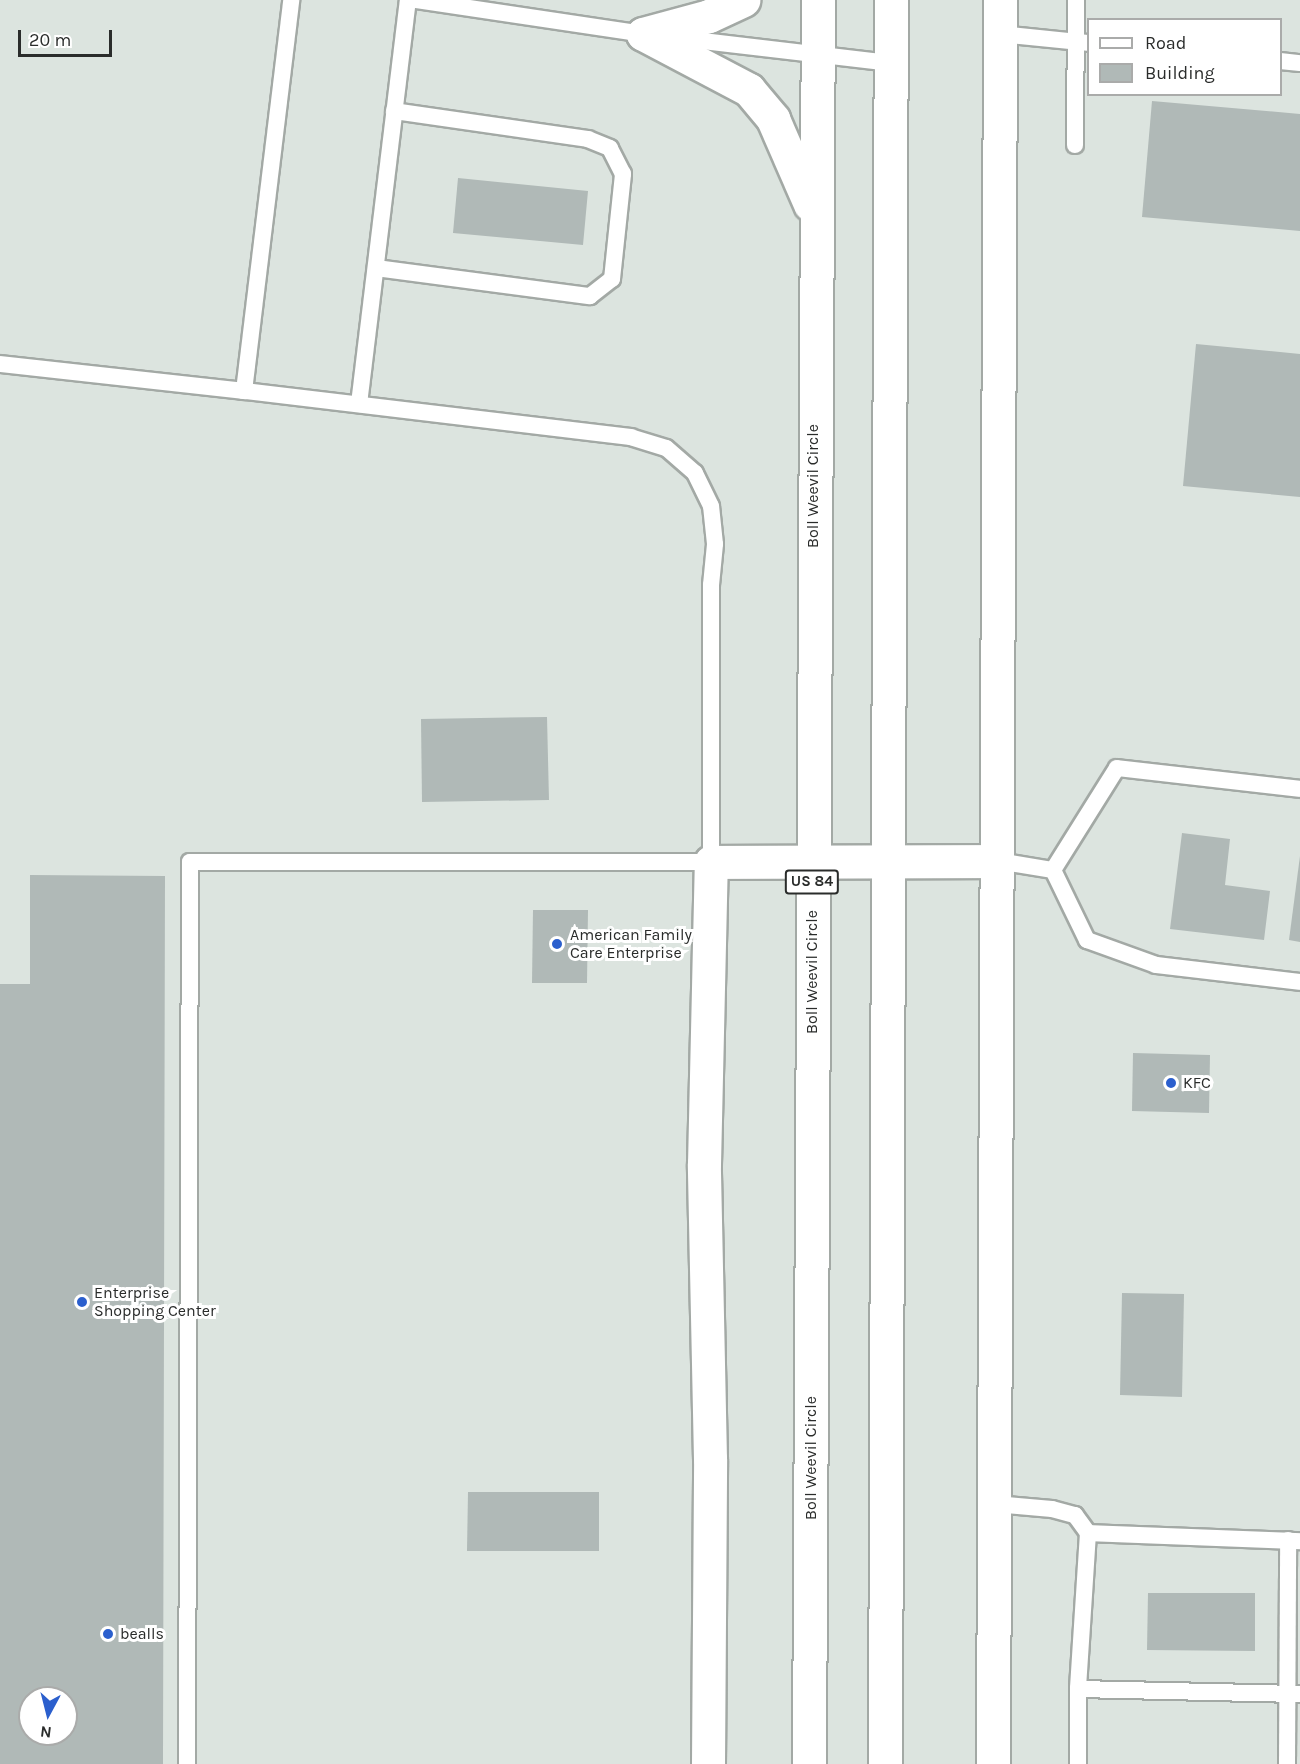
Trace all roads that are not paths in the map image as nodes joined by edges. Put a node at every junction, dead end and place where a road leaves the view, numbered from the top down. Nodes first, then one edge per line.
1 (291, 0) edge
2 (408, 0) edge
3 (416, 0) edge
4 (743, 0) edge
5 (818, 0) edge
6 (891, 0) edge
7 (1000, 0) edge
8 (1076, 0) edge
9 (643, 34) junction
10 (1000, 34) junction
11 (1082, 42) edge
12 (816, 56) junction
13 (1282, 61) edge
14 (891, 63) junction
15 (1300, 63) edge
16 (394, 111) junction
17 (1075, 146) dead end
18 (814, 214) junction
19 (376, 268) junction
20 (0, 364) edge
21 (244, 391) junction
22 (359, 404) junction
23 (1300, 789) edge
24 (998, 861) junction
25 (711, 862) junction
26 (889, 862) junction
27 (812, 863) junction
28 (1053, 870) junction
29 (1300, 982) edge
30 (995, 1504) junction
31 (1088, 1533) junction
32 (1294, 1540) edge
33 (1078, 1689) junction
34 (1292, 1694) edge
35 (187, 1764) edge
36 (708, 1764) edge
37 (809, 1764) edge
38 (885, 1764) edge
39 (993, 1764) edge
40 (1078, 1764) edge
41 (1287, 1764) edge

1 - 21 lane
2 - 16 lane
3 - 9 lane
4 - 9 main road
5 - 12 main road, Boll Weevil Circle / US 84
6 - 14 main road
7 - 10 main road
8 - 11 lane
9 - 12 lane
9 - 18 main road
10 - 11 lane
10 - 24 main road
11 - 17 lane
12 - 14 lane
12 - 18 main road, Boll Weevil Circle / US 84
13 - 15 lane
14 - 26 main road
16 - 19 lane
16 - 19 lane
18 - 27 main road, Boll Weevil Circle / US 84
19 - 22 lane
20 - 21 lane
21 - 22 lane
22 - 25 lane
23 - 28 lane
24 - 26 main road
24 - 28 lane
24 - 30 main road
25 - 27 main road
25 - 35 lane
25 - 36 main road
26 - 27 main road
26 - 38 main road
27 - 37 main road, Boll Weevil Circle / US 84
28 - 29 lane
30 - 31 lane
30 - 39 main road
31 - 32 lane
31 - 33 lane
32 - 34 lane
33 - 34 lane
33 - 40 lane
34 - 41 lane

